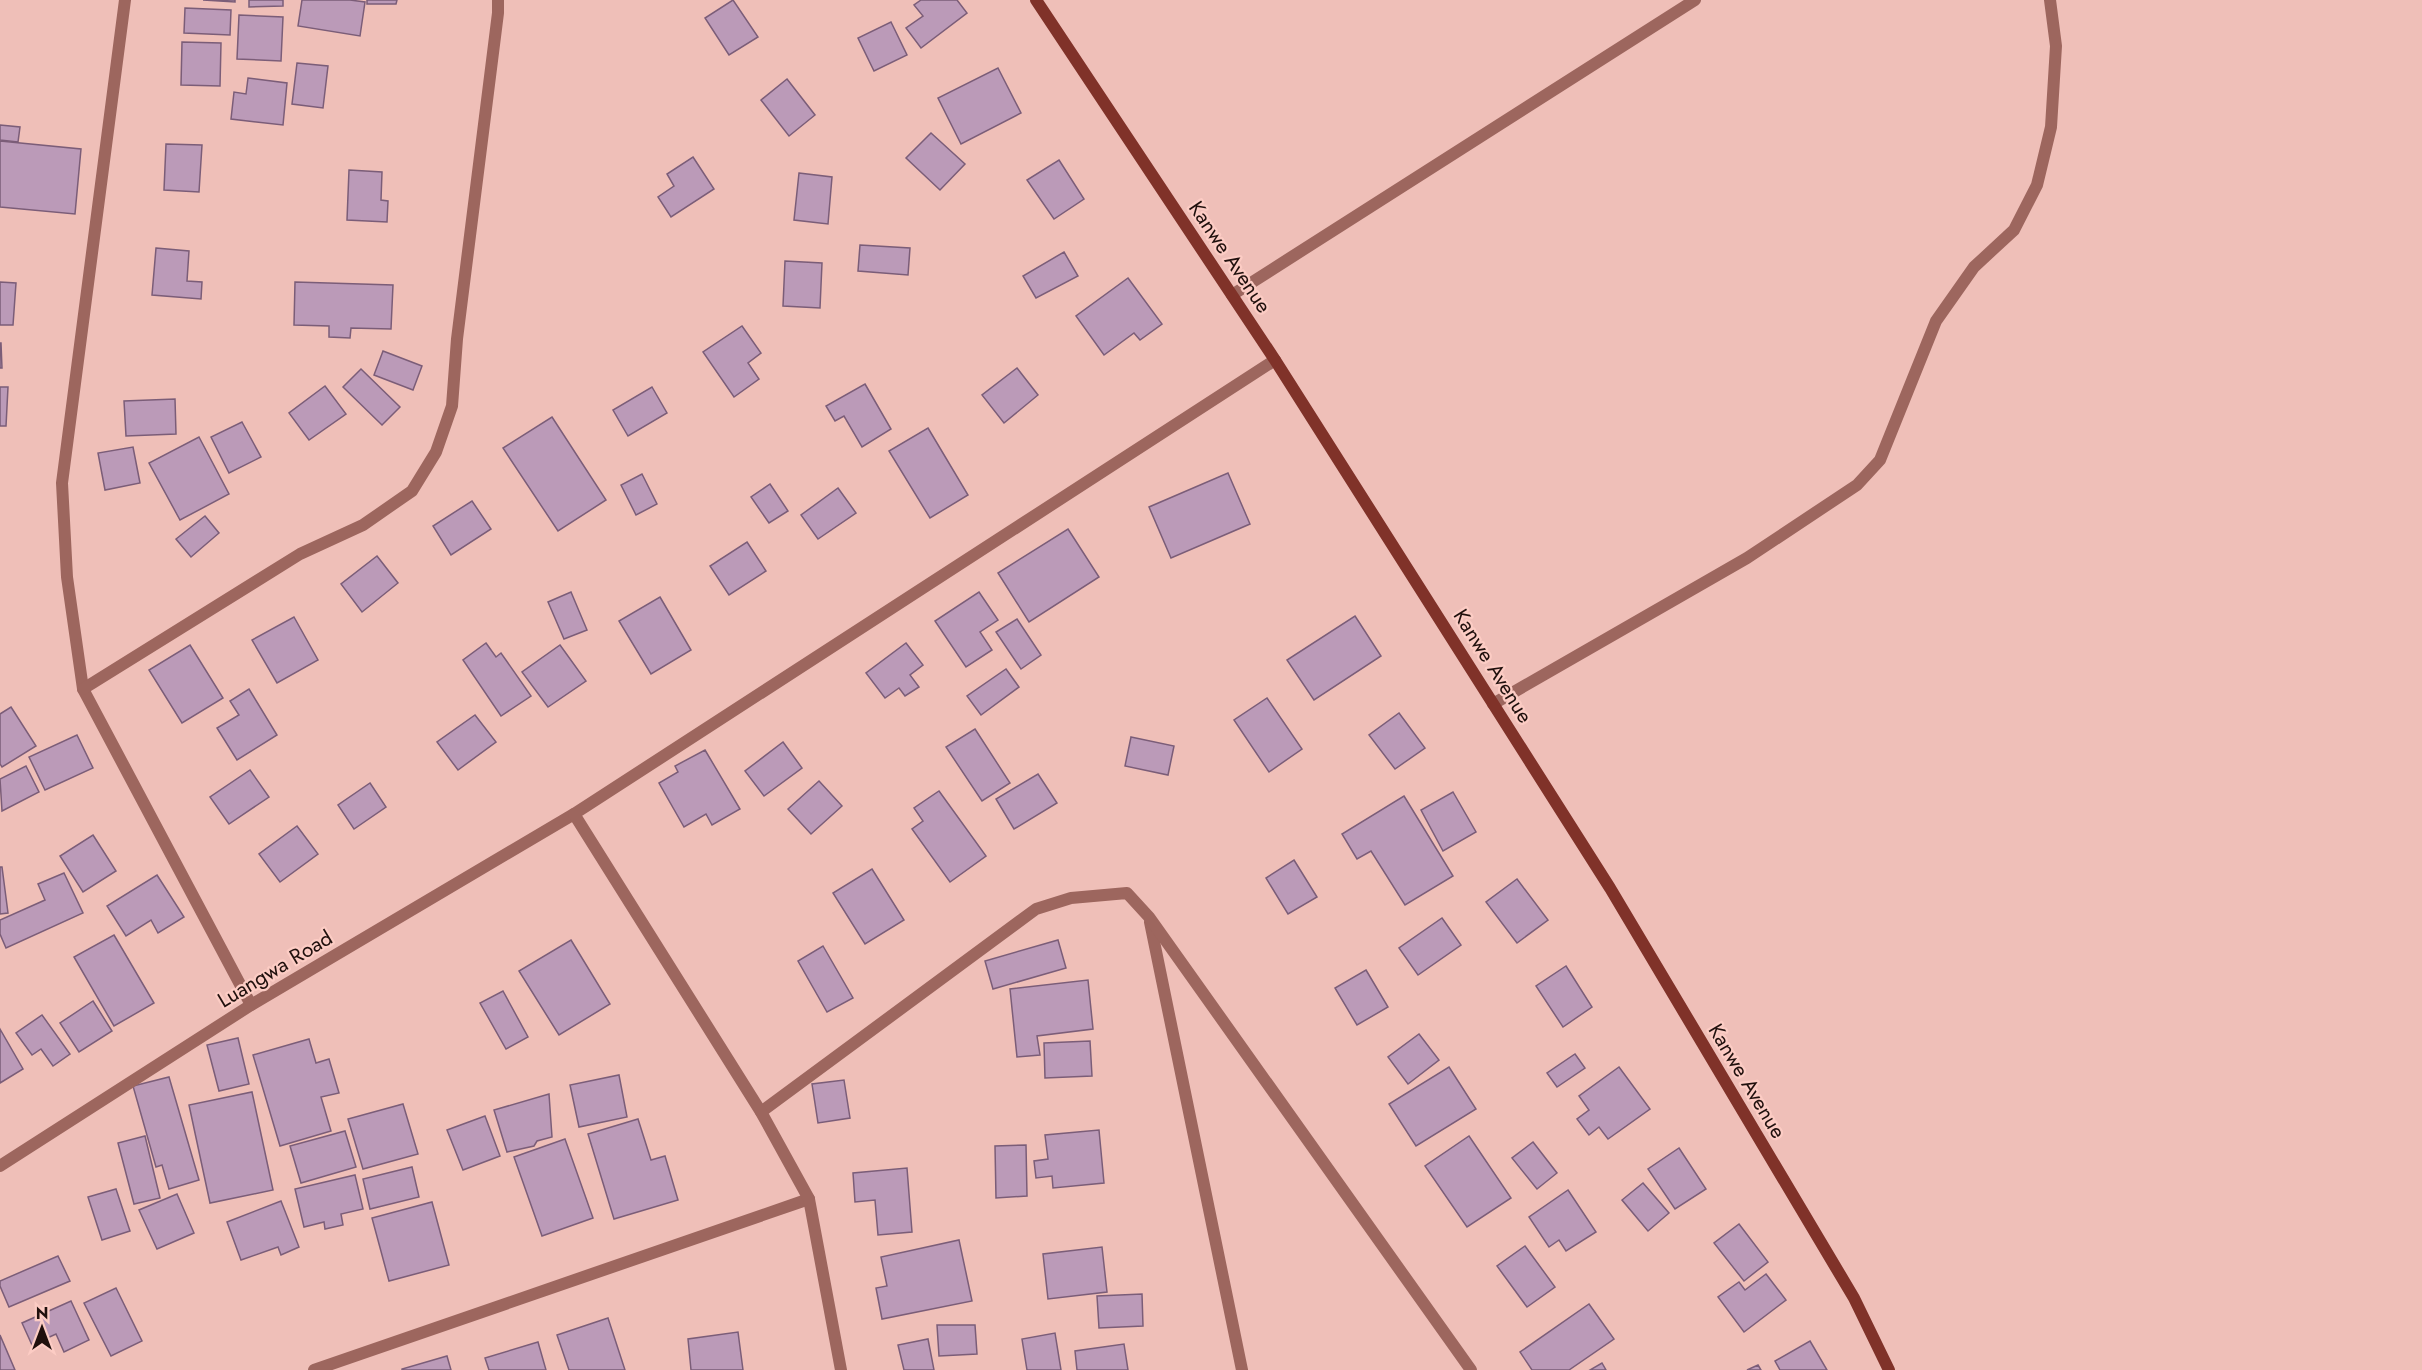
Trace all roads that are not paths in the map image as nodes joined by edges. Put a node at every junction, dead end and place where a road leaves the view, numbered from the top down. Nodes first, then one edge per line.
1 (124, 0) edge
2 (498, 0) edge
3 (1036, 0) edge
4 (1695, 0) edge
5 (2050, 0) edge
6 (1232, 295) junction
7 (1275, 360) junction
8 (83, 689) junction
9 (1493, 704) junction
10 (574, 814) junction
11 (1149, 917) junction
12 (251, 1005) junction
13 (761, 1112) junction
14 (0, 1166) edge
15 (809, 1199) junction
16 (314, 1370) edge
17 (841, 1370) edge
18 (1242, 1370) edge
19 (1471, 1370) edge
20 (1889, 1370) edge

1 - 8 street
2 - 8 street
3 - 6 main road, Kanwe Avenue
4 - 6 street
5 - 9 street
6 - 7 main road, Kanwe Avenue
7 - 9 main road, Kanwe Avenue
7 - 10 street, Luangwa Road
8 - 12 street
9 - 20 main road, Kanwe Avenue
10 - 12 street, Luangwa Road
10 - 13 street
11 - 13 street
11 - 18 street
11 - 19 street
12 - 14 street, Luangwa Road
13 - 15 street
15 - 16 street
15 - 17 street

